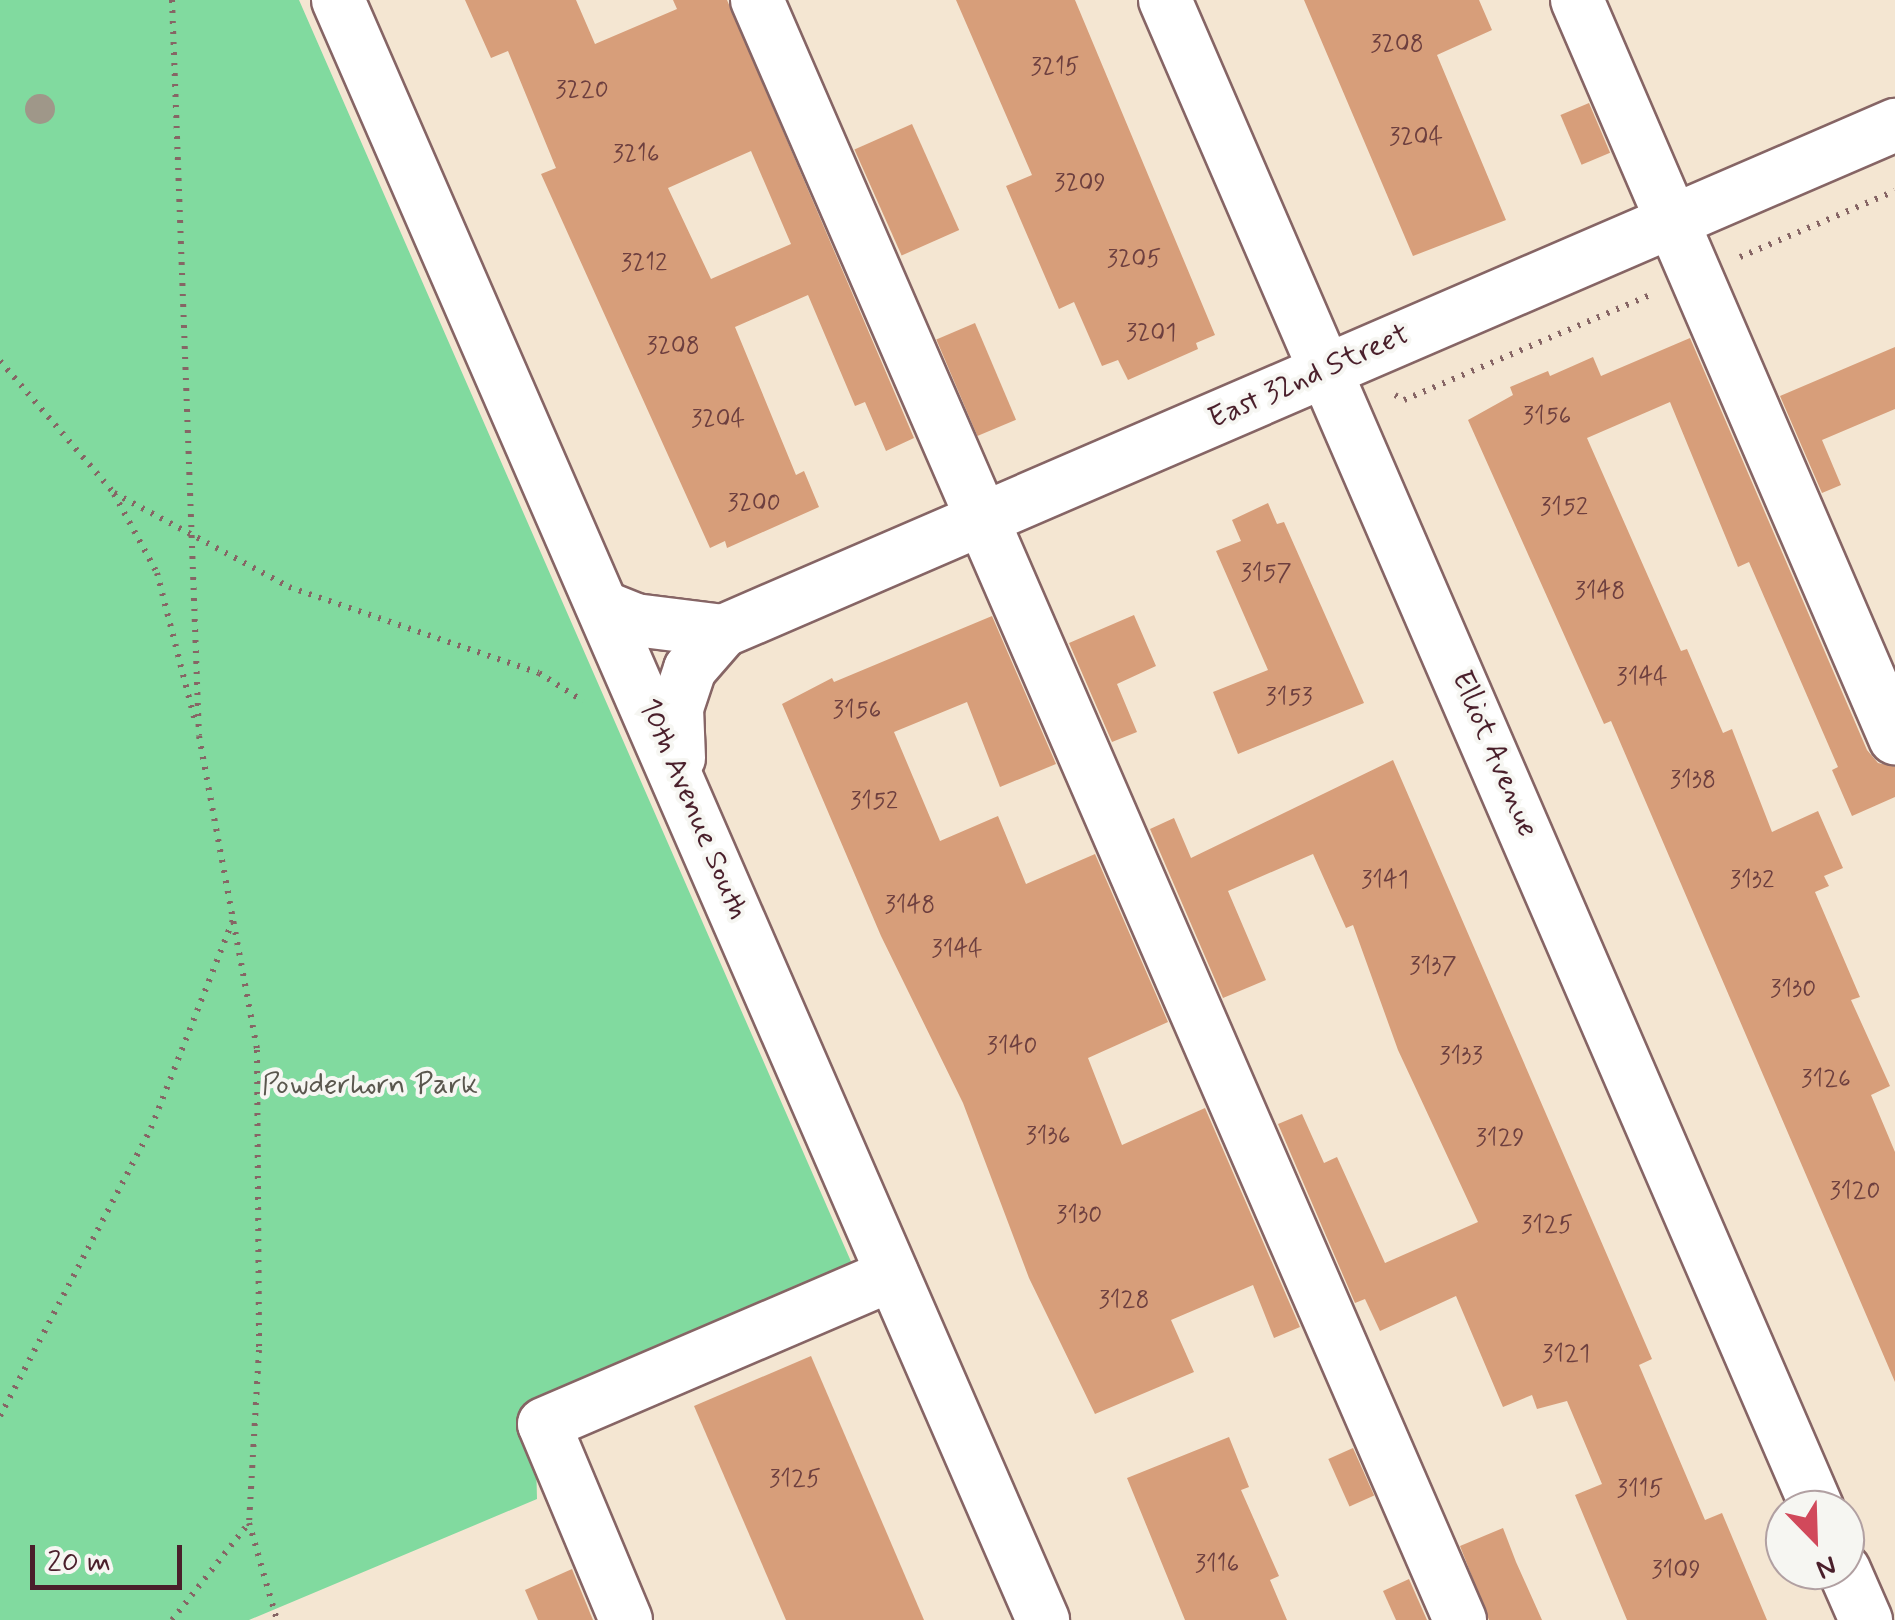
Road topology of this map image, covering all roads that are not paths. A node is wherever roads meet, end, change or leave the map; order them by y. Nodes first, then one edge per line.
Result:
1 (338, 0) edge
2 (757, 0) edge
3 (1165, 0) edge
4 (1577, 0) edge
5 (1895, 125) edge
6 (1673, 220) junction
7 (1326, 370) junction
8 (987, 519) junction
9 (606, 608) junction
10 (723, 631) junction
11 (1895, 738) edge
12 (679, 775) junction
13 (892, 1275) junction
14 (1809, 1490) edge
15 (1853, 1590) edge
16 (626, 1620) edge
17 (1043, 1620) edge
18 (1460, 1620) edge
19 (1866, 1620) edge

1 - 9 street, 10th Avenue South
2 - 8 street
3 - 7 street, Elliot Avenue
4 - 6 street
5 - 6 street, East 32nd Street
6 - 7 street, East 32nd Street
6 - 11 street
7 - 8 street, East 32nd Street
7 - 14 street, Elliot Avenue
8 - 10 street, East 32nd Street
8 - 18 street
9 - 10 street
9 - 12 street, 10th Avenue South
10 - 12 street, East 32nd Street
12 - 13 street, 10th Avenue South
13 - 16 street
13 - 17 street, 10th Avenue South
15 - 19 street

